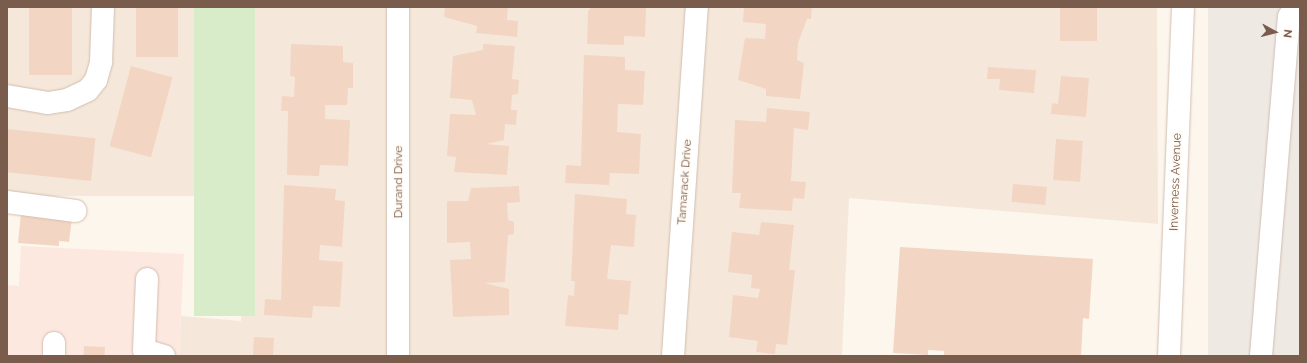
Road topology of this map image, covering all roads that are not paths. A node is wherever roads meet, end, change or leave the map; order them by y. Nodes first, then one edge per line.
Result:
1 (104, 7) edge
2 (398, 7) edge
3 (697, 7) edge
4 (1183, 7) edge
5 (1295, 7) edge
6 (7, 96) edge
7 (7, 202) edge
8 (75, 210) dead end
9 (147, 279) dead end
10 (164, 356) edge
11 (398, 356) edge
12 (674, 356) edge
13 (1169, 356) edge
14 (1261, 356) edge

1 - 6 street
2 - 11 street, Durand Drive
3 - 12 street, Tamarack Drive
4 - 13 street, Inverness Avenue
5 - 14 street
7 - 8 street
9 - 10 street

